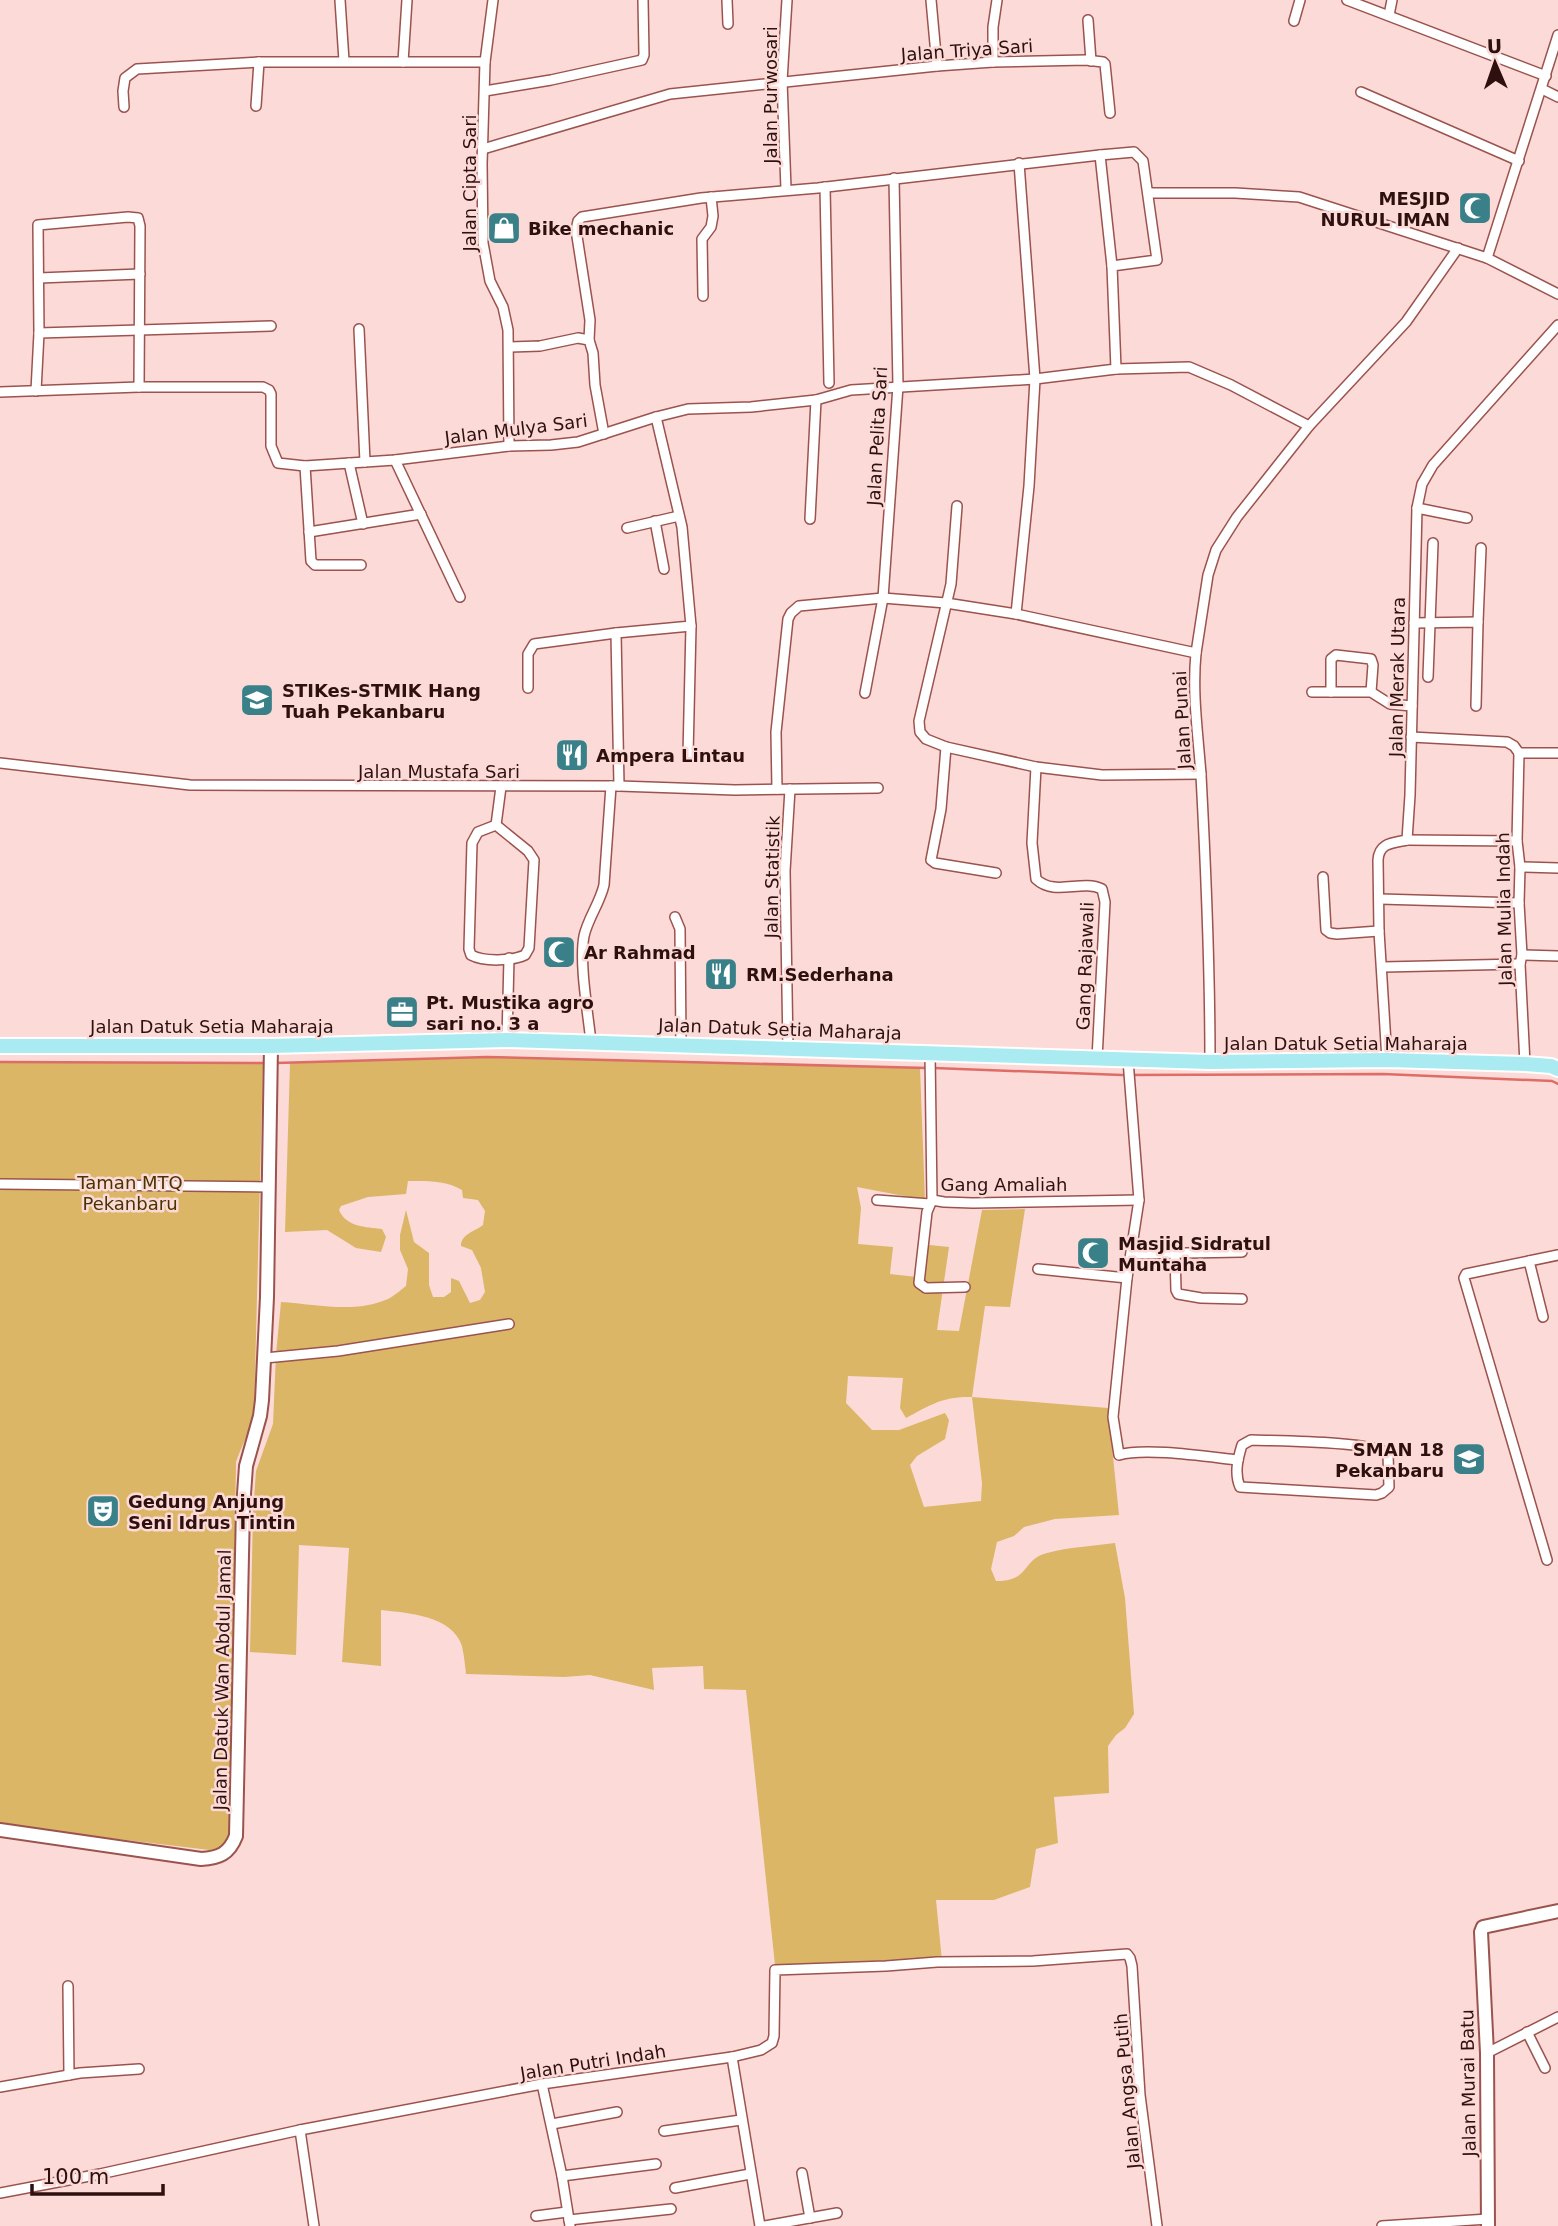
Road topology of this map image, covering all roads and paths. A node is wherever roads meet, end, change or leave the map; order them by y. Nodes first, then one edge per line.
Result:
1 (340, 0) edge
2 (407, 0) edge
3 (493, 0) edge
4 (643, 0) edge
5 (727, 0) edge
6 (787, 0) edge
7 (931, 0) edge
8 (996, 0) edge
9 (1300, 0) edge
10 (1347, 0) edge
11 (1392, 0) edge
12 (1389, 15) junction
13 (1088, 20) dead end
14 (1294, 21) dead end
15 (728, 24) dead end
16 (1557, 42) edge
17 (344, 61) junction
18 (1091, 61) junction
19 (259, 62) junction
20 (403, 62) junction
21 (485, 62) junction
22 (993, 62) junction
23 (936, 66) junction
24 (1546, 76) junction
25 (782, 81) junction
26 (1542, 89) junction
27 (485, 91) junction
28 (1361, 92) dead end
29 (1558, 97) edge
30 (256, 106) dead end
31 (124, 107) dead end
32 (1110, 113) dead end
33 (483, 149) junction
34 (1100, 155) junction
35 (1519, 161) junction
36 (1019, 163) junction
37 (894, 178) junction
38 (825, 187) junction
39 (786, 189) junction
40 (1148, 193) junction
41 (711, 197) junction
42 (1458, 248) junction
43 (1487, 258) junction
44 (1112, 266) junction
45 (140, 274) junction
46 (39, 278) junction
47 (1558, 294) edge
48 (703, 296) dead end
49 (1558, 325) edge
50 (271, 326) dead end
51 (359, 329) dead end
52 (140, 330) junction
53 (39, 333) junction
54 (589, 340) junction
55 (510, 347) junction
56 (1116, 369) junction
57 (1035, 379) junction
58 (830, 383) dead end
59 (898, 386) junction
60 (139, 387) junction
61 (36, 391) junction
62 (0, 392) edge
63 (816, 400) junction
64 (656, 417) junction
65 (1309, 426) junction
66 (604, 434) junction
67 (509, 446) junction
68 (395, 460) junction
69 (365, 462) junction
70 (349, 463) junction
71 (305, 466) junction
72 (957, 506) dead end
73 (1417, 508) junction
74 (421, 514) junction
75 (680, 516) junction
76 (1467, 518) dead end
77 (810, 519) dead end
78 (655, 521) junction
79 (363, 524) junction
80 (626, 528) dead end
81 (309, 532) junction
82 (1433, 543) dead end
83 (1481, 548) dead end
84 (361, 565) dead end
85 (664, 569) dead end
86 (460, 597) dead end
87 (883, 598) junction
88 (946, 603) junction
89 (1016, 614) junction
90 (1478, 622) junction
91 (1414, 623) junction
92 (1429, 623) junction
93 (691, 626) junction
94 (616, 633) junction
95 (1196, 653) junction
96 (1428, 677) dead end
97 (528, 688) dead end
98 (1312, 692) dead end
99 (1331, 692) junction
100 (1371, 692) junction
101 (864, 693) dead end
102 (1412, 706) junction
103 (1476, 706) dead end
104 (1411, 737) junction
105 (946, 747) junction
106 (1519, 753) junction
107 (1558, 753) edge
108 (688, 755) dead end
109 (0, 764) edge
110 (1036, 767) junction
111 (1200, 774) junction
112 (615, 786) junction
113 (501, 787) junction
114 (878, 788) dead end
115 (777, 789) junction
116 (790, 789) junction
117 (496, 825) junction
118 (1407, 840) junction
119 (1517, 841) junction
120 (1520, 867) junction
121 (1558, 869) edge
122 (996, 873) dead end
123 (1323, 877) dead end
124 (1380, 899) junction
125 (1519, 903) junction
126 (675, 917) dead end
127 (1380, 931) junction
128 (1558, 956) edge
129 (509, 958) junction
130 (1521, 959) junction
131 (1383, 967) junction
132 (507, 1040) junction
133 (591, 1042) junction
134 (0, 1045) edge
135 (681, 1045) junction
136 (788, 1049) junction
137 (930, 1056) junction
138 (271, 1057) junction
139 (1097, 1059) junction
140 (1387, 1060) junction
141 (1210, 1062) junction
142 (1128, 1063) junction
143 (1525, 1064) junction
144 (1558, 1069) edge
145 (0, 1184) edge
146 (268, 1187) junction
147 (877, 1200) dead end
148 (1139, 1200) junction
149 (931, 1202) junction
150 (1242, 1252) dead end
151 (1132, 1254) junction
152 (1175, 1254) junction
153 (1558, 1255) edge
154 (1529, 1261) junction
155 (1038, 1269) dead end
156 (1127, 1278) junction
157 (965, 1287) dead end
158 (1242, 1299) dead end
159 (1543, 1317) dead end
160 (509, 1324) dead end
161 (265, 1358) junction
162 (1238, 1460) junction
163 (1547, 1560) dead end
164 (0, 1830) edge
165 (1558, 1911) edge
166 (1126, 1954) joint
167 (68, 1986) dead end
168 (1558, 2017) edge
169 (1527, 2032) junction
170 (1487, 2053) junction
171 (732, 2057) junction
172 (1545, 2068) dead end
173 (139, 2069) dead end
174 (69, 2075) junction
175 (542, 2084) junction
176 (0, 2087) edge
177 (617, 2112) dead end
178 (741, 2120) junction
179 (552, 2124) junction
180 (300, 2130) junction
181 (664, 2132) dead end
182 (656, 2164) dead end
183 (802, 2173) dead end
184 (750, 2174) junction
185 (562, 2176) junction
186 (675, 2188) dead end
187 (0, 2193) edge
188 (671, 2209) dead end
189 (837, 2213) dead end
190 (536, 2216) dead end
191 (810, 2218) junction
192 (569, 2219) edge
193 (1488, 2222) edge
194 (1415, 2225) edge
195 (314, 2226) edge
196 (760, 2226) edge
197 (765, 2226) edge
198 (1157, 2226) edge
199 (1382, 2226) edge

1 - 17 street
2 - 20 street
3 - 21 street, Jalan Cipta Sari
4 - 27 street
5 - 15 street
6 - 25 street, Jalan Purwosari
7 - 23 street
8 - 22 street
9 - 14 street
10 - 12 street
11 - 12 street
12 - 24 street
13 - 18 street
16 - 24 street
17 - 19 street
17 - 20 street
18 - 22 street, Jalan Triya Sari
18 - 32 street
19 - 30 street
19 - 31 street
20 - 21 street
21 - 27 street, Jalan Cipta Sari
22 - 23 street, Jalan Triya Sari
23 - 25 street, Jalan Triya Sari
24 - 26 street
25 - 33 street, Jalan Triya Sari
25 - 39 street, Jalan Purwosari
26 - 29 street
26 - 35 street
27 - 33 street, Jalan Cipta Sari
28 - 35 street
33 - 55 street, Jalan Cipta Sari
34 - 36 street
34 - 40 street
34 - 44 street
35 - 43 street
36 - 37 street
36 - 57 street
37 - 38 street
37 - 59 street, Jalan Pelita Sari
38 - 39 street
38 - 58 street
39 - 41 street
40 - 42 street
40 - 44 street
41 - 48 street
41 - 54 street
42 - 43 street
42 - 65 street
43 - 47 street
44 - 56 street
45 - 46 street
45 - 46 street
45 - 52 street
46 - 53 street
49 - 73 street, Jalan Merak Utara
50 - 52 street
51 - 69 street
52 - 53 street
52 - 60 street
53 - 61 street
54 - 55 street
54 - 66 street
55 - 67 street, Jalan Cipta Sari
56 - 57 street, Jalan Mulya Sari
56 - 65 street, Jalan Mulya Sari
57 - 59 street, Jalan Mulya Sari
57 - 89 street
59 - 63 street, Jalan Mulya Sari
59 - 87 street, Jalan Pelita Sari
60 - 61 street, Jalan Mulya Sari
60 - 71 street, Jalan Mulya Sari
61 - 62 street, Jalan Mulya Sari
63 - 64 street, Jalan Mulya Sari
63 - 77 street
64 - 66 street, Jalan Mulya Sari
64 - 75 street
65 - 95 street
66 - 67 street, Jalan Mulya Sari
67 - 68 street, Jalan Mulya Sari
68 - 69 street, Jalan Mulya Sari
68 - 74 street
69 - 70 street, Jalan Mulya Sari
70 - 71 street, Jalan Mulya Sari
70 - 79 street
71 - 81 street
72 - 88 street
73 - 76 street
73 - 91 street, Jalan Merak Utara
74 - 79 street
74 - 86 street
75 - 78 street
75 - 93 street
78 - 80 street
78 - 85 street
79 - 81 street
81 - 84 street
82 - 92 street
83 - 90 street
87 - 88 street, Jalan Punai
87 - 101 street, Jalan Pelita Sari
87 - 115 street, Jalan Punai
88 - 89 street, Jalan Punai
88 - 105 street
89 - 95 street, Jalan Punai
90 - 92 street
90 - 103 street
91 - 92 street
91 - 102 street, Jalan Merak Utara
92 - 96 street
93 - 94 street
93 - 108 street
94 - 97 street
94 - 112 street
95 - 111 street, Jalan Punai
98 - 99 street
99 - 100 street
99 - 100 street
100 - 102 street
102 - 104 street, Jalan Merak Utara
104 - 106 street
104 - 118 street, Jalan Merak Utara
105 - 110 street
105 - 122 street
106 - 107 street
106 - 119 street, Jalan Mulia Indah
109 - 113 street, Jalan Mustafa Sari
110 - 111 street
110 - 139 street, Gang Rajawali
111 - 141 street, Jalan Punai
112 - 113 street, Jalan Mustafa Sari
112 - 115 street, Jalan Mustafa Sari
112 - 133 street
113 - 117 street
114 - 116 street, Jalan Mustafa Sari
115 - 116 street, Jalan Mustafa Sari
116 - 136 street, Jalan Statistik
117 - 129 street
117 - 129 street
118 - 119 street
118 - 124 street
119 - 120 street, Jalan Mulia Indah
120 - 121 street
120 - 125 street, Jalan Mulia Indah
123 - 127 street
124 - 125 street
124 - 127 street
125 - 130 street, Jalan Mulia Indah
126 - 135 street
127 - 131 street
128 - 130 street
129 - 132 street
130 - 131 street
130 - 143 street, Jalan Mulia Indah
131 - 140 street
132 - 133 main road, Jalan Datuk Setia Maharaja
132 - 138 main road, Jalan Datuk Setia Maharaja
133 - 135 main road, Jalan Datuk Setia Maharaja
134 - 138 main road, Jalan Datuk Setia Maharaja
135 - 136 main road, Jalan Datuk Setia Maharaja
136 - 137 main road, Jalan Datuk Setia Maharaja
137 - 139 main road, Jalan Datuk Setia Maharaja
137 - 149 street, Gang Amaliah
138 - 146 street, Jalan Datuk Wan Abdul Jamal
139 - 142 main road, Jalan Datuk Setia Maharaja
140 - 141 main road, Jalan Datuk Setia Maharaja
140 - 143 main road, Jalan Datuk Setia Maharaja
141 - 142 main road, Jalan Datuk Setia Maharaja
142 - 148 street
143 - 144 main road, Jalan Datuk Setia Maharaja
145 - 146 street
146 - 161 street, Jalan Datuk Wan Abdul Jamal
147 - 149 street
148 - 149 street, Gang Amaliah
148 - 151 street
149 - 157 street
150 - 152 street
151 - 152 street
151 - 156 street
152 - 158 street
153 - 154 street
154 - 159 street
154 - 163 street
155 - 156 street
156 - 162 street
160 - 161 street
161 - 164 street, Jalan Datuk Wan Abdul Jamal
162 - 162 street
165 - 170 street, Jalan Murai Batu
166 - 171 street, Jalan Putri Indah
166 - 198 street, Jalan Angsa Putih
167 - 174 street
168 - 169 street
169 - 170 street
169 - 172 street
170 - 193 street, Jalan Murai Batu
171 - 175 street, Jalan Putri Indah
171 - 178 street
173 - 174 street
174 - 176 street
175 - 179 street
175 - 180 street, Jalan Putri Indah
177 - 179 street
178 - 181 street
178 - 184 street
179 - 185 street
180 - 187 street, Jalan Putri Indah
180 - 195 street
182 - 185 street
183 - 191 street
184 - 186 street
184 - 196 street
185 - 192 street
188 - 192 street
189 - 191 street
190 - 192 street
191 - 197 street
193 - 194 street
194 - 199 street

